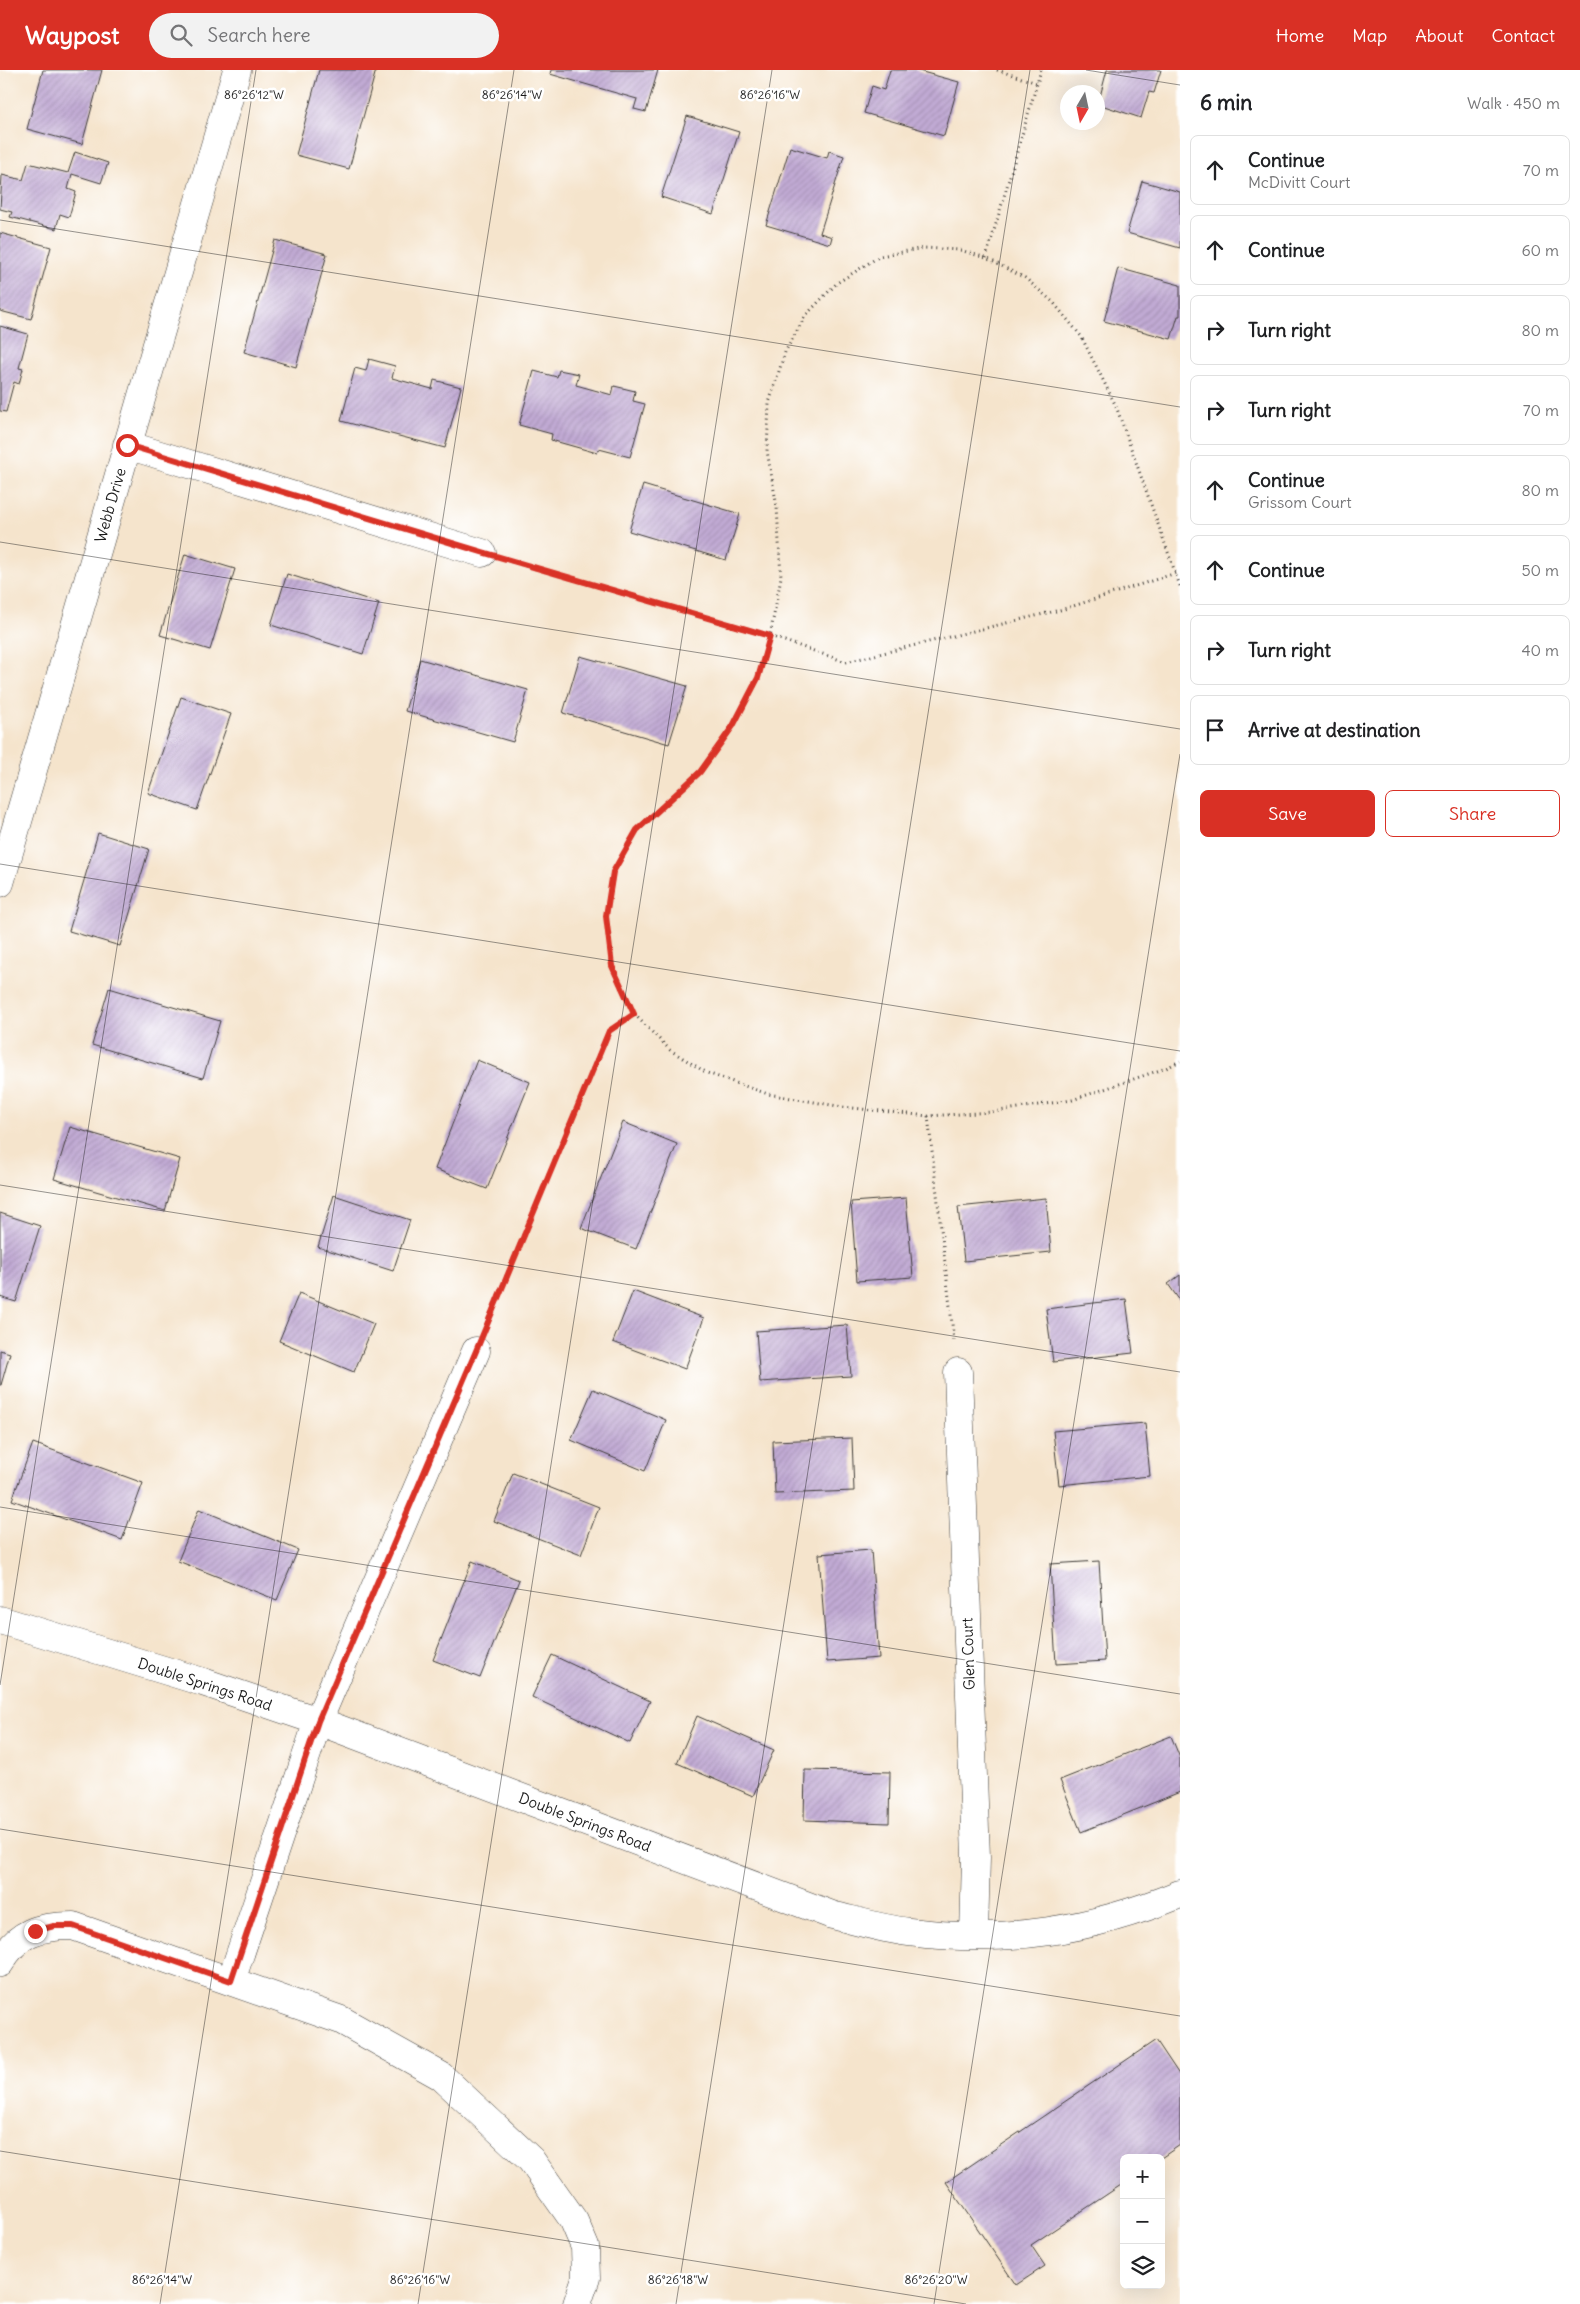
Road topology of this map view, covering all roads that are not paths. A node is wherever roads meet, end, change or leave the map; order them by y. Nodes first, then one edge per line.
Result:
1 (237, 70) edge
2 (127, 445) junction
3 (482, 552) road end
4 (0, 883) edge
5 (476, 1351) road end
6 (958, 1372) road end
7 (0, 1620) edge
8 (318, 1721) junction
9 (1178, 1898) edge
10 (974, 1936) junction
11 (0, 1963) edge
12 (231, 1981) junction
13 (578, 2304) edge

1 - 2 street, Webb Drive
2 - 3 street
2 - 4 street, Webb Drive
5 - 8 street
6 - 10 street, Glen Court
7 - 8 street, Double Springs Road
8 - 10 street, Double Springs Road
8 - 12 street
9 - 10 street, Double Springs Road
11 - 12 street
12 - 13 street

